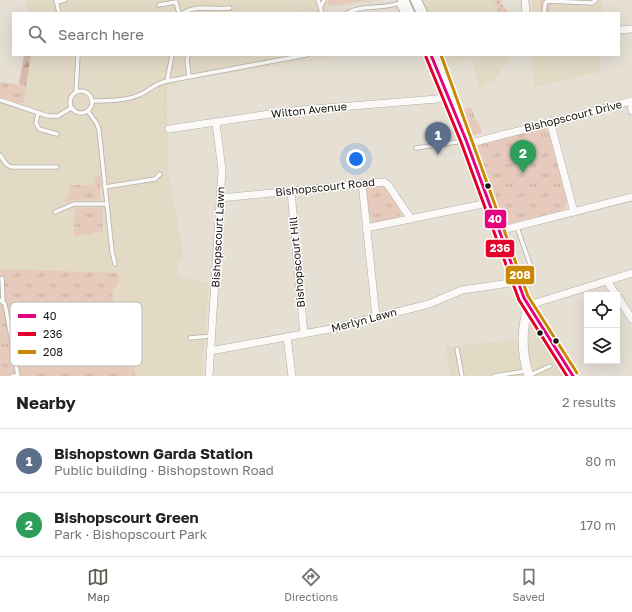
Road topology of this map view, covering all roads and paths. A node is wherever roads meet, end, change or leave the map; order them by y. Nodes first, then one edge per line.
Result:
1 (65, 0) edge
2 (302, 0) edge
3 (318, 0) edge
4 (324, 0) edge
5 (416, 0) edge
6 (525, 0) edge
7 (596, 0) edge
8 (56, 1) edge
9 (401, 2) edge
10 (159, 5) dead end
11 (321, 6) junction
12 (230, 8) dead end
13 (303, 10) joint
14 (59, 12) edge
15 (179, 12) edge
16 (185, 12) edge
17 (314, 12) edge
18 (322, 12) edge
19 (349, 12) edge
20 (404, 12) edge
21 (408, 12) edge
22 (422, 12) edge
23 (526, 12) edge
24 (544, 12) edge
25 (632, 29) edge
26 (620, 30) edge
27 (78, 56) edge
28 (172, 56) edge
29 (188, 56) edge
30 (212, 56) edge
31 (300, 56) edge
32 (431, 56) edge
33 (436, 56) edge
34 (213, 60) dead end
35 (77, 70) junction
36 (56, 71) dead end
37 (189, 76) junction
38 (166, 81) junction
39 (444, 82) junction
40 (76, 92) junction
41 (449, 96) junction
42 (0, 100) edge
43 (107, 100) junction
44 (92, 101) junction
45 (631, 101) edge
46 (71, 108) junction
47 (88, 111) junction
48 (632, 111) edge
49 (38, 113) junction
50 (216, 122) junction
51 (551, 125) junction
52 (169, 128) joint
53 (57, 134) dead end
54 (481, 140) junction
55 (466, 145) junction
56 (416, 148) dead end
57 (0, 154) edge
58 (444, 156) dead end
59 (57, 167) dead end
60 (160, 174) dead end
61 (528, 176) junction
62 (362, 183) junction
63 (105, 187) junction
64 (290, 191) junction
65 (632, 197) edge
66 (220, 198) junction
67 (488, 203) junction
68 (107, 204) junction
69 (55, 212) dead end
70 (570, 213) junction
71 (410, 219) junction
72 (514, 227) junction
73 (366, 228) junction
74 (499, 232) junction
75 (115, 264) dead end
76 (530, 264) dead end
77 (632, 273) edge
78 (2, 278) dead end
79 (607, 281) junction
80 (517, 282) junction
81 (614, 292) edge
82 (2, 301) edge
83 (620, 301) edge
84 (530, 305) junction
85 (376, 317) junction
86 (632, 319) edge
87 (304, 334) junction
88 (211, 336) junction
89 (288, 337) junction
90 (10, 338) edge
91 (190, 338) dead end
92 (457, 349) dead end
93 (210, 351) junction
94 (16, 366) edge
95 (550, 366) dead end
96 (529, 374) edge
97 (12, 376) edge
98 (18, 376) edge
99 (209, 376) edge
100 (292, 376) edge
101 (462, 376) edge
102 (494, 376) edge
103 (573, 376) edge

1 - 8 lane
2 - 13 path
3 - 11 lane
4 - 11 lane
5 - 22 main road
6 - 23 street
7 - 24 lane
8 - 14 lane
9 - 19 lane
9 - 20 lane
9 - 21 main road
10 - 15 lane
11 - 18 lane
12 - 16 lane
13 - 17 path
25 - 26 street
27 - 35 lane
28 - 38 lane
29 - 37 lane
30 - 34 path
31 - 37 lane
32 - 39 main road
33 - 39 main road
35 - 36 path
35 - 40 lane
35 - 43 path
37 - 38 lane
38 - 43 lane
38 - 52 path
39 - 41 main road
40 - 44 lane
40 - 46 lane
41 - 50 street, Wilton Avenue
41 - 55 main road
42 - 49 lane
43 - 44 lane
44 - 47 lane
45 - 48 street
45 - 51 street, Bishopscourt Drive
46 - 47 lane
46 - 49 lane
47 - 63 lane
49 - 53 lane
50 - 52 street, Wilton Avenue
50 - 66 street, Bishopscourt Lawn
51 - 54 street, Bishopscourt Drive
51 - 61 path
51 - 70 street
54 - 55 street, Bishopscourt Drive
54 - 61 path
55 - 56 lane
55 - 58 path
55 - 67 main road
57 - 59 lane
60 - 63 lane
61 - 70 path
61 - 72 path
62 - 64 street, Bishopscourt Road
62 - 71 street, Bishopscourt Road
62 - 73 street
63 - 68 lane
64 - 66 street, Bishopscourt Road
64 - 87 street, Bishopscourt Hill
65 - 70 street
66 - 88 street, Bishopscourt Lawn
67 - 71 street
67 - 74 main road
68 - 69 lane
68 - 75 lane
70 - 72 street
71 - 73 street
72 - 74 street
72 - 76 lane
73 - 85 street
74 - 80 main road
77 - 79 street
78 - 82 lane
79 - 81 street
79 - 84 street
80 - 84 main road
80 - 85 street, Merlyn Lawn
82 - 90 lane
83 - 86 street
84 - 96 street
84 - 103 main road
85 - 87 street, Merlyn Lawn
87 - 89 street, Merlyn Lawn
88 - 91 lane
88 - 93 street, Bishopscourt Lawn
89 - 93 street, Merlyn Lawn
89 - 100 street
92 - 101 lane
93 - 99 street, Bishopscourt Lawn
94 - 98 lane
95 - 96 lane
96 - 102 lane
97 - 98 lane

